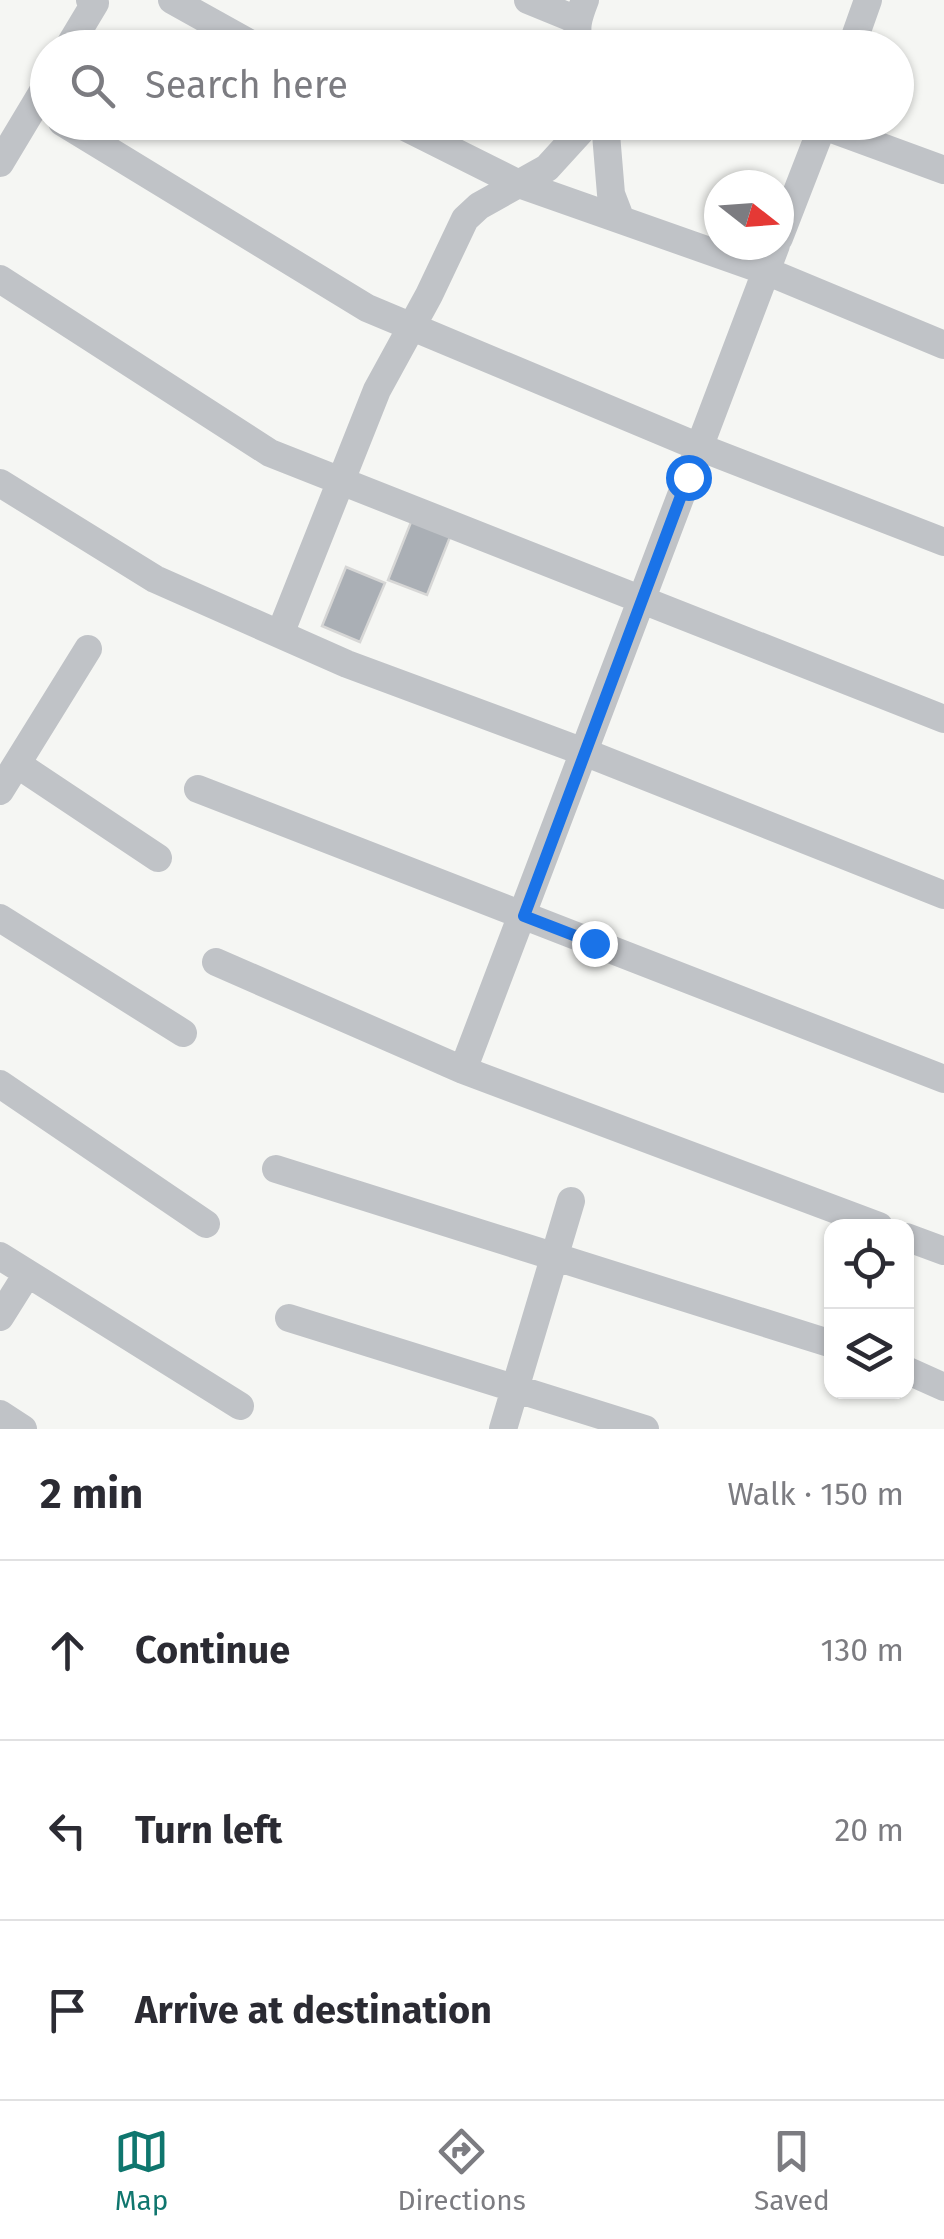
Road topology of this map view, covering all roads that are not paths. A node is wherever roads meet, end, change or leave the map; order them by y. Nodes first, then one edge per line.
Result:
1 (172, 0) edge
2 (528, 0) edge
3 (868, 0) edge
4 (94, 1) edge
5 (581, 23) edge
6 (78, 30) edge
7 (226, 30) edge
8 (857, 30) edge
9 (30, 109) edge
10 (92, 140) edge
11 (430, 140) edge
12 (573, 140) edge
13 (606, 140) edge
14 (814, 140) edge
15 (863, 140) edge
16 (0, 163) edge
17 (944, 170) edge
18 (518, 184) junction
19 (794, 196) edge
20 (621, 220) junction
21 (704, 241) edge
22 (770, 260) edge
23 (775, 260) edge
24 (0, 279) edge
25 (412, 327) junction
26 (944, 346) edge
27 (699, 447) junction
28 (342, 481) junction
29 (0, 483) edge
30 (944, 542) edge
31 (642, 598) junction
32 (280, 634) junction
33 (88, 649) dead end
34 (944, 719) edge
35 (584, 752) junction
36 (17, 764) junction
37 (198, 789) dead end
38 (0, 792) edge
39 (158, 858) dead end
40 (944, 895) edge
41 (524, 916) junction
42 (0, 918) edge
43 (216, 962) dead end
44 (183, 1033) dead end
45 (462, 1070) junction
46 (944, 1079) edge
47 (0, 1084) edge
48 (276, 1169) dead end
49 (571, 1201) dead end
50 (860, 1219) edge
51 (206, 1224) dead end
52 (914, 1240) edge
53 (944, 1251) edge
54 (0, 1256) edge
55 (554, 1256) junction
56 (27, 1274) junction
57 (0, 1317) edge
58 (289, 1318) dead end
59 (824, 1341) edge
60 (914, 1374) edge
61 (944, 1387) edge
62 (516, 1389) junction
63 (240, 1406) dead end
64 (0, 1414) edge
65 (23, 1429) edge
66 (503, 1429) edge
67 (645, 1429) edge

1 - 7 street
2 - 5 street
3 - 8 street
4 - 6 street
9 - 16 street
10 - 25 street
11 - 18 street
12 - 18 street
13 - 20 street
14 - 19 street
15 - 17 street
18 - 20 street
18 - 25 street
20 - 21 street
22 - 27 street
23 - 26 street
24 - 28 street
25 - 27 street
25 - 28 street
27 - 30 street
27 - 31 street
28 - 31 street
28 - 32 street
29 - 32 street
31 - 34 street
31 - 35 street
32 - 35 street
33 - 36 street
35 - 40 street
35 - 41 street
36 - 38 street
36 - 39 street
37 - 41 street
41 - 45 street
41 - 46 street
42 - 44 street
43 - 45 street
45 - 50 street
47 - 51 street
48 - 55 street
49 - 55 street
52 - 53 street
54 - 56 street
55 - 59 street
55 - 62 street
56 - 57 street
56 - 63 street
58 - 62 street
60 - 61 street
62 - 66 street
62 - 67 street
64 - 65 street

